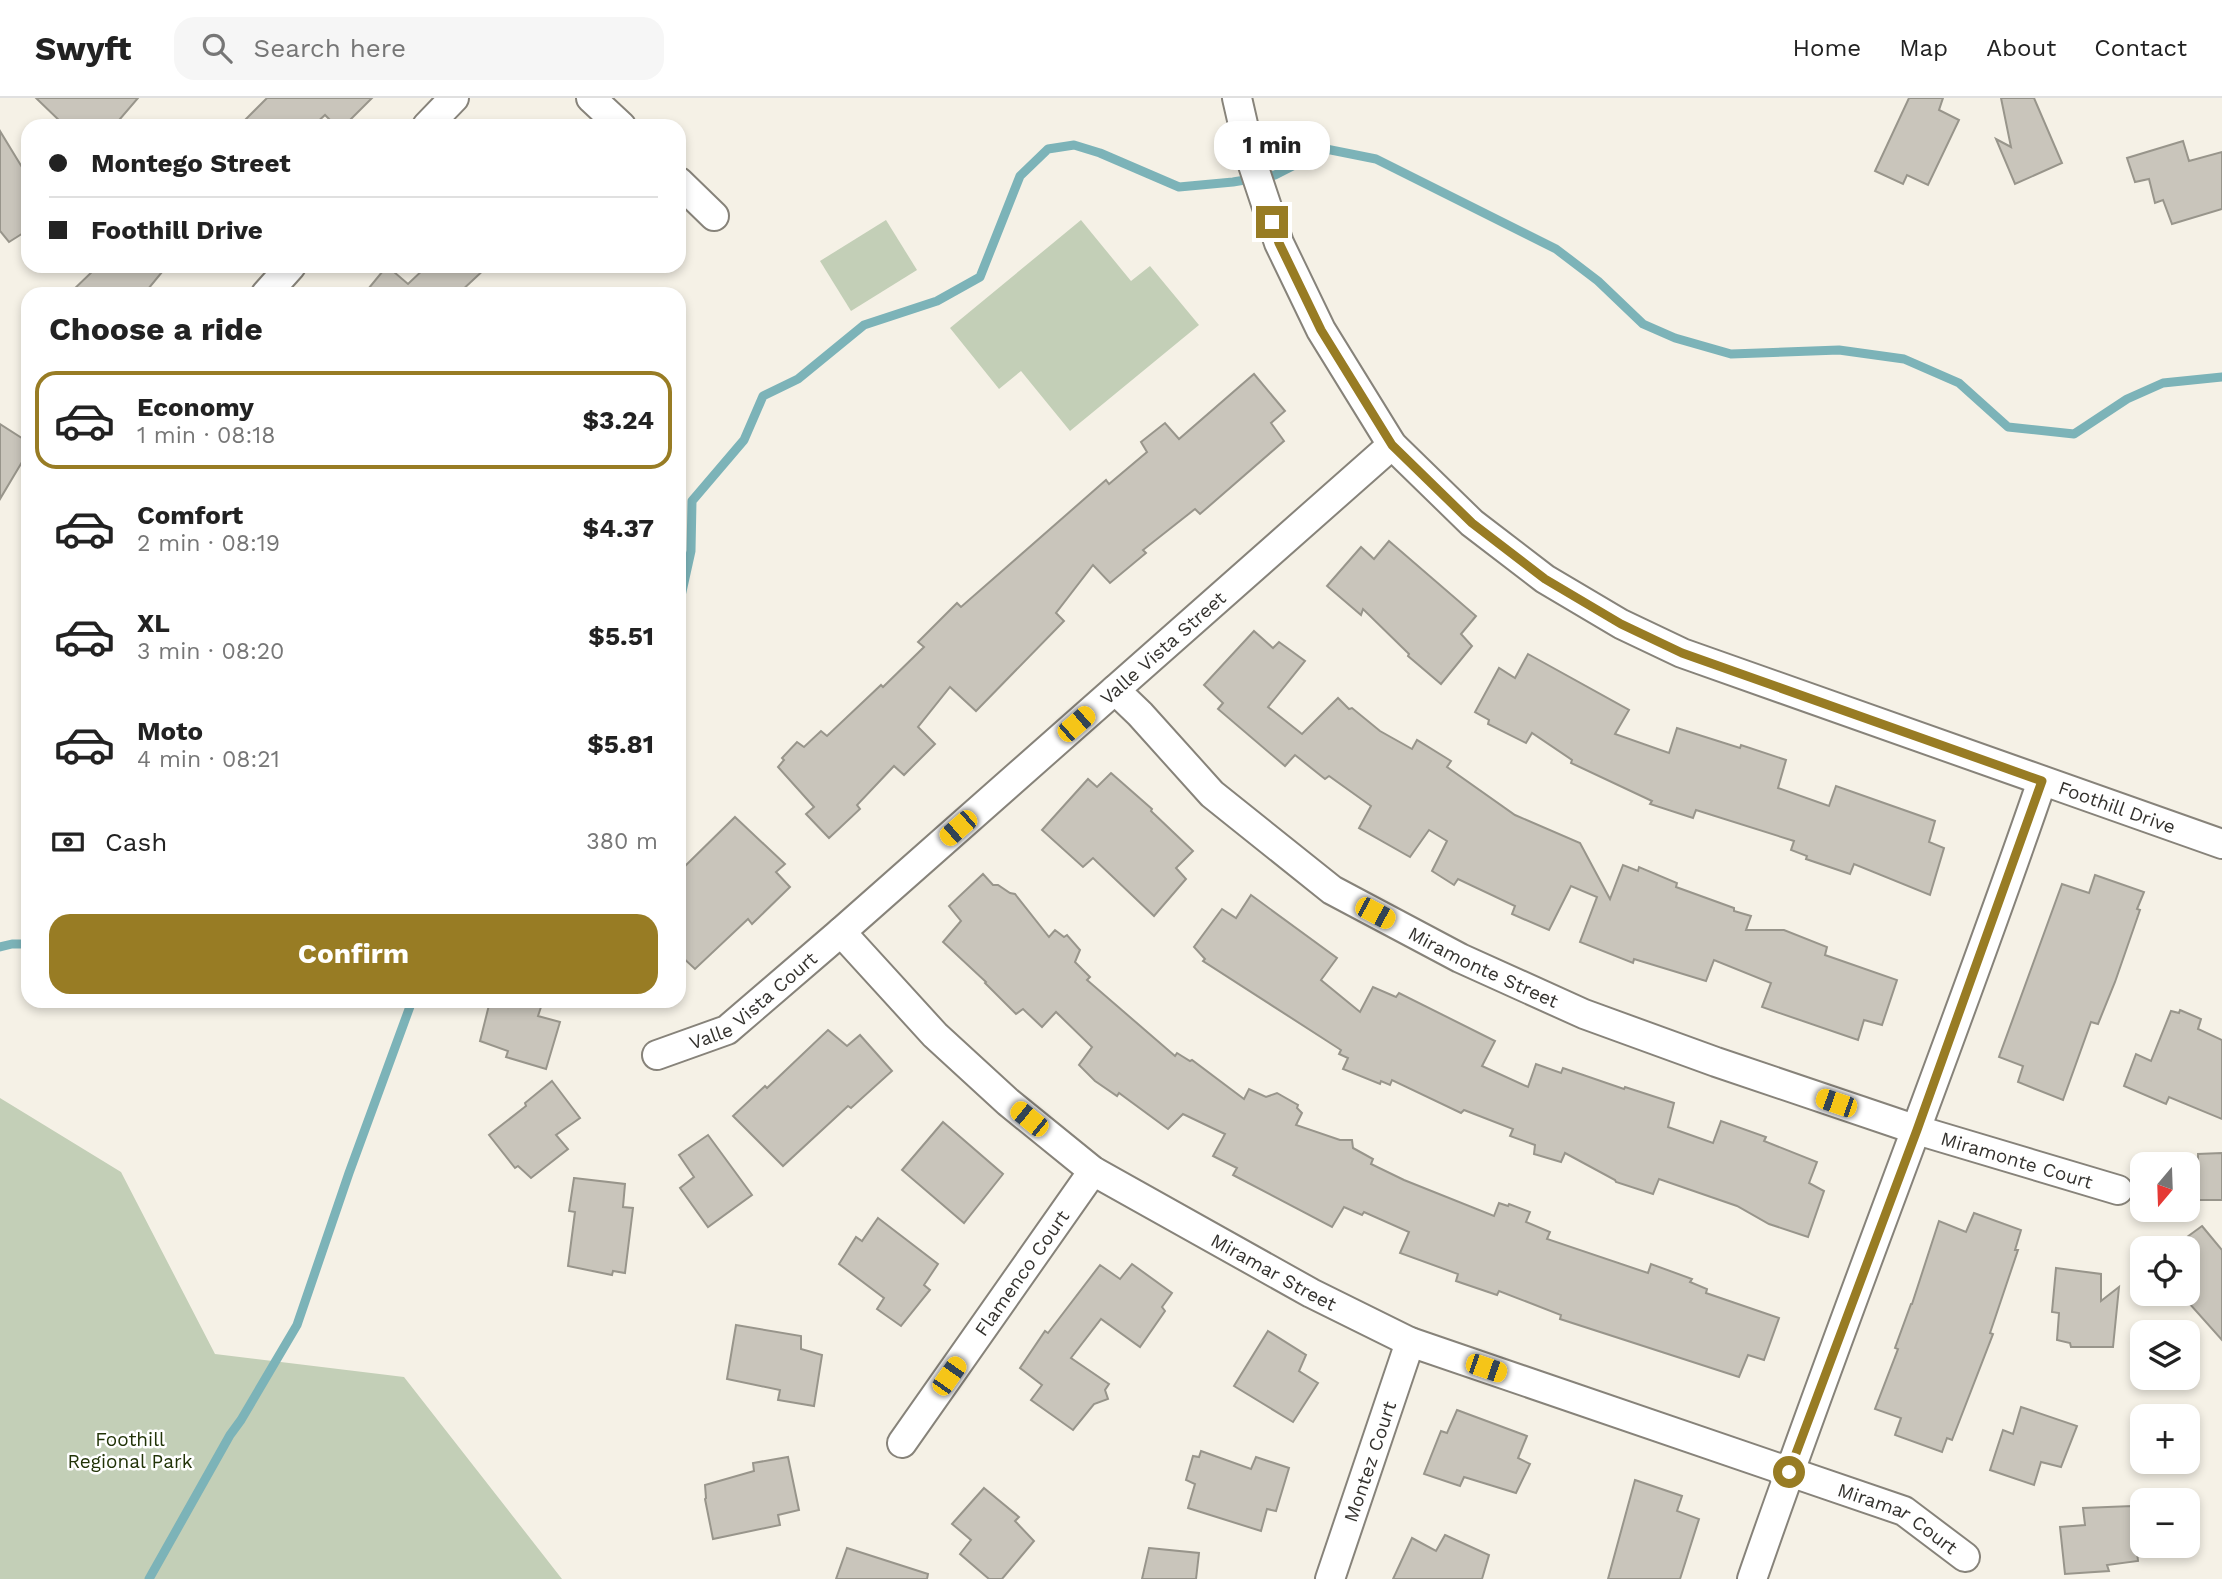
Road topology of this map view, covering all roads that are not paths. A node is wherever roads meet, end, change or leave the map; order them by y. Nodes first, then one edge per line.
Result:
1 (454, 98) edge
2 (591, 98) edge
3 (1237, 98) edge
4 (434, 119) edge
5 (614, 119) edge
6 (686, 189) edge
7 (713, 216) dead end
8 (285, 273) edge
9 (272, 287) edge
10 (1392, 445) junction
11 (1115, 690) junction
12 (2042, 781) junction
13 (2222, 844) edge
14 (841, 932) junction
15 (657, 1055) dead end
16 (1917, 1130) junction
17 (1093, 1171) junction
18 (2118, 1191) dead end
19 (1410, 1342) junction
20 (902, 1443) dead end
21 (1789, 1472) junction
22 (1965, 1558) dead end
23 (1330, 1579) edge
24 (1752, 1579) edge

1 - 4 street
2 - 5 street
3 - 10 street, Foothill Drive
6 - 7 street
8 - 9 street
10 - 11 street, Valle Vista Street
10 - 12 street, Foothill Drive
11 - 14 street, Valle Vista Street
11 - 16 street, Miramonte Street
12 - 13 street, Foothill Drive
12 - 16 street
14 - 15 street, Valle Vista Court
14 - 17 street, Miramar Street
16 - 18 street, Miramonte Court
16 - 21 street
17 - 19 street, Miramar Street
17 - 20 street, Flamenco Court
19 - 21 street, Miramar Street
19 - 23 street, Montez Court
21 - 22 street, Miramar Court
21 - 24 street

